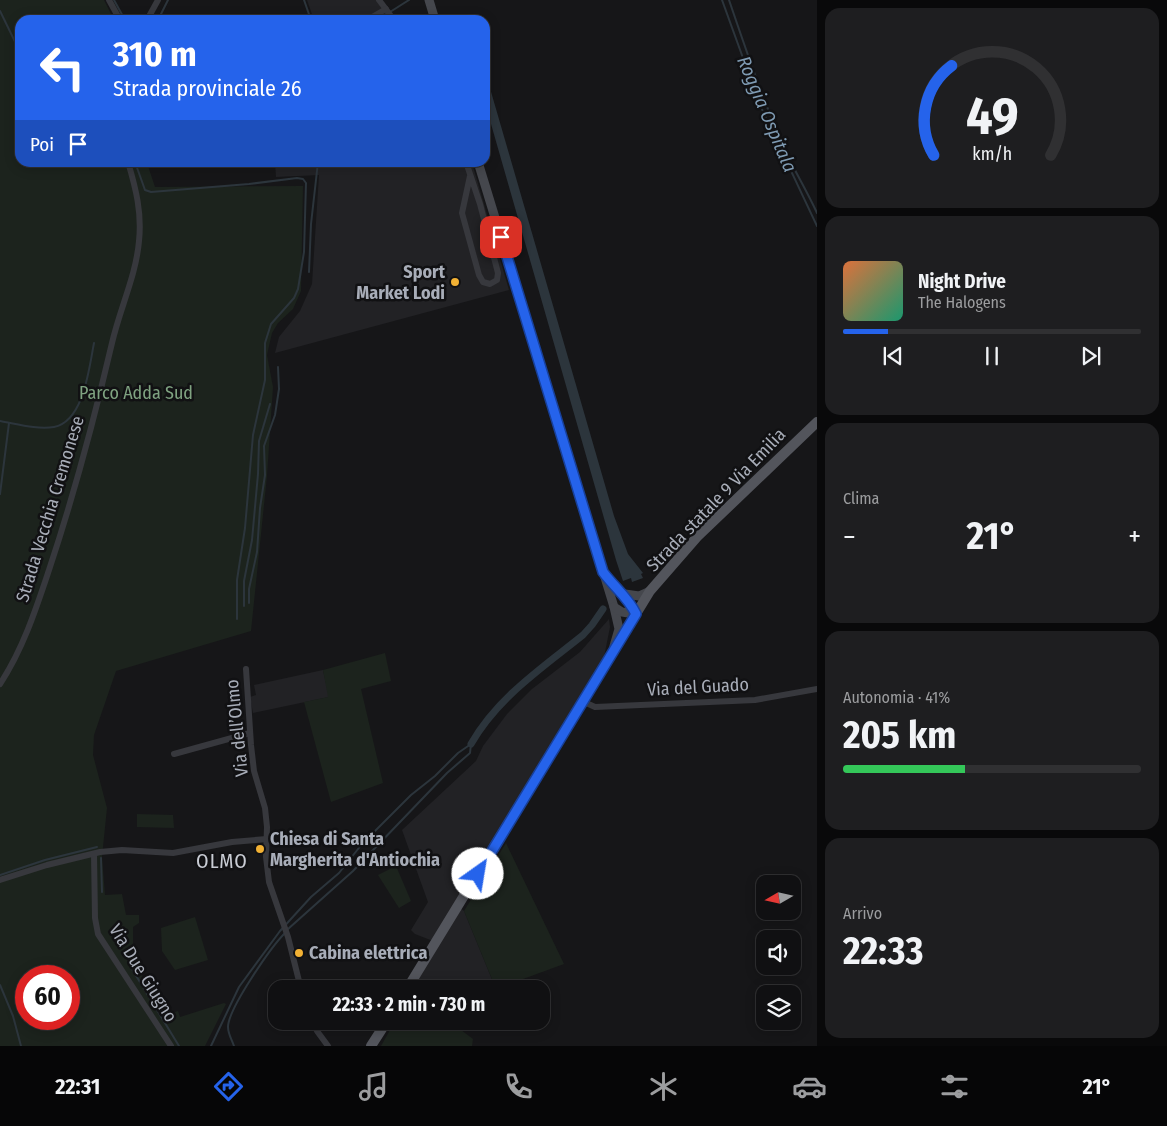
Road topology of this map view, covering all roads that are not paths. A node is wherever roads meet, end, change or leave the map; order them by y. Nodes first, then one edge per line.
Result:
1 (109, 0) edge
2 (158, 0) edge
3 (379, 0) edge
4 (429, 0) edge
5 (389, 14) edge
6 (117, 15) edge
7 (150, 15) edge
8 (434, 15) edge
9 (129, 167) edge
10 (467, 167) edge
11 (480, 167) edge
12 (470, 176) junction
13 (464, 202) junction
14 (480, 204) junction
15 (817, 422) edge
16 (603, 572) junction
17 (620, 592) junction
18 (650, 592) junction
19 (614, 608) junction
20 (636, 614) junction
21 (610, 656) junction
22 (246, 669) dead end
23 (0, 684) edge
24 (817, 688) edge
25 (582, 701) junction
26 (250, 733) junction
27 (174, 754) dead end
28 (267, 839) junction
29 (94, 854) junction
30 (0, 880) edge
31 (300, 980) edge
32 (412, 980) edge
33 (316, 1030) edge
34 (381, 1030) edge
35 (171, 1046) edge
36 (328, 1046) edge
37 (371, 1046) edge

1 - 6 street
2 - 7 street
3 - 5 street
4 - 8 main road
9 - 23 street, Strada Vecchia Cremonese
10 - 12 street
11 - 16 main road
12 - 13 street
12 - 14 street
13 - 14 street
13 - 14 street
15 - 18 main road, Strada statale 9 Via Emilia
16 - 17 main road
16 - 19 main road
17 - 18 main road
17 - 20 main road
18 - 20 main road, Strada statale 9 Via Emilia
19 - 20 main road
19 - 21 main road
20 - 21 main road, Strada statale 9 Via Emilia
21 - 25 main road, Strada statale 9 Via Emilia
22 - 26 street, Via dell’Olmo
24 - 25 street, Via del Guado
25 - 32 main road, Strada statale 9 Via Emilia
26 - 27 street
26 - 28 street, Via dell’Olmo
28 - 29 street
28 - 31 street, Via dell’Olmo
29 - 30 street
29 - 35 street, Via Due Giugno
33 - 36 street
34 - 37 main road

